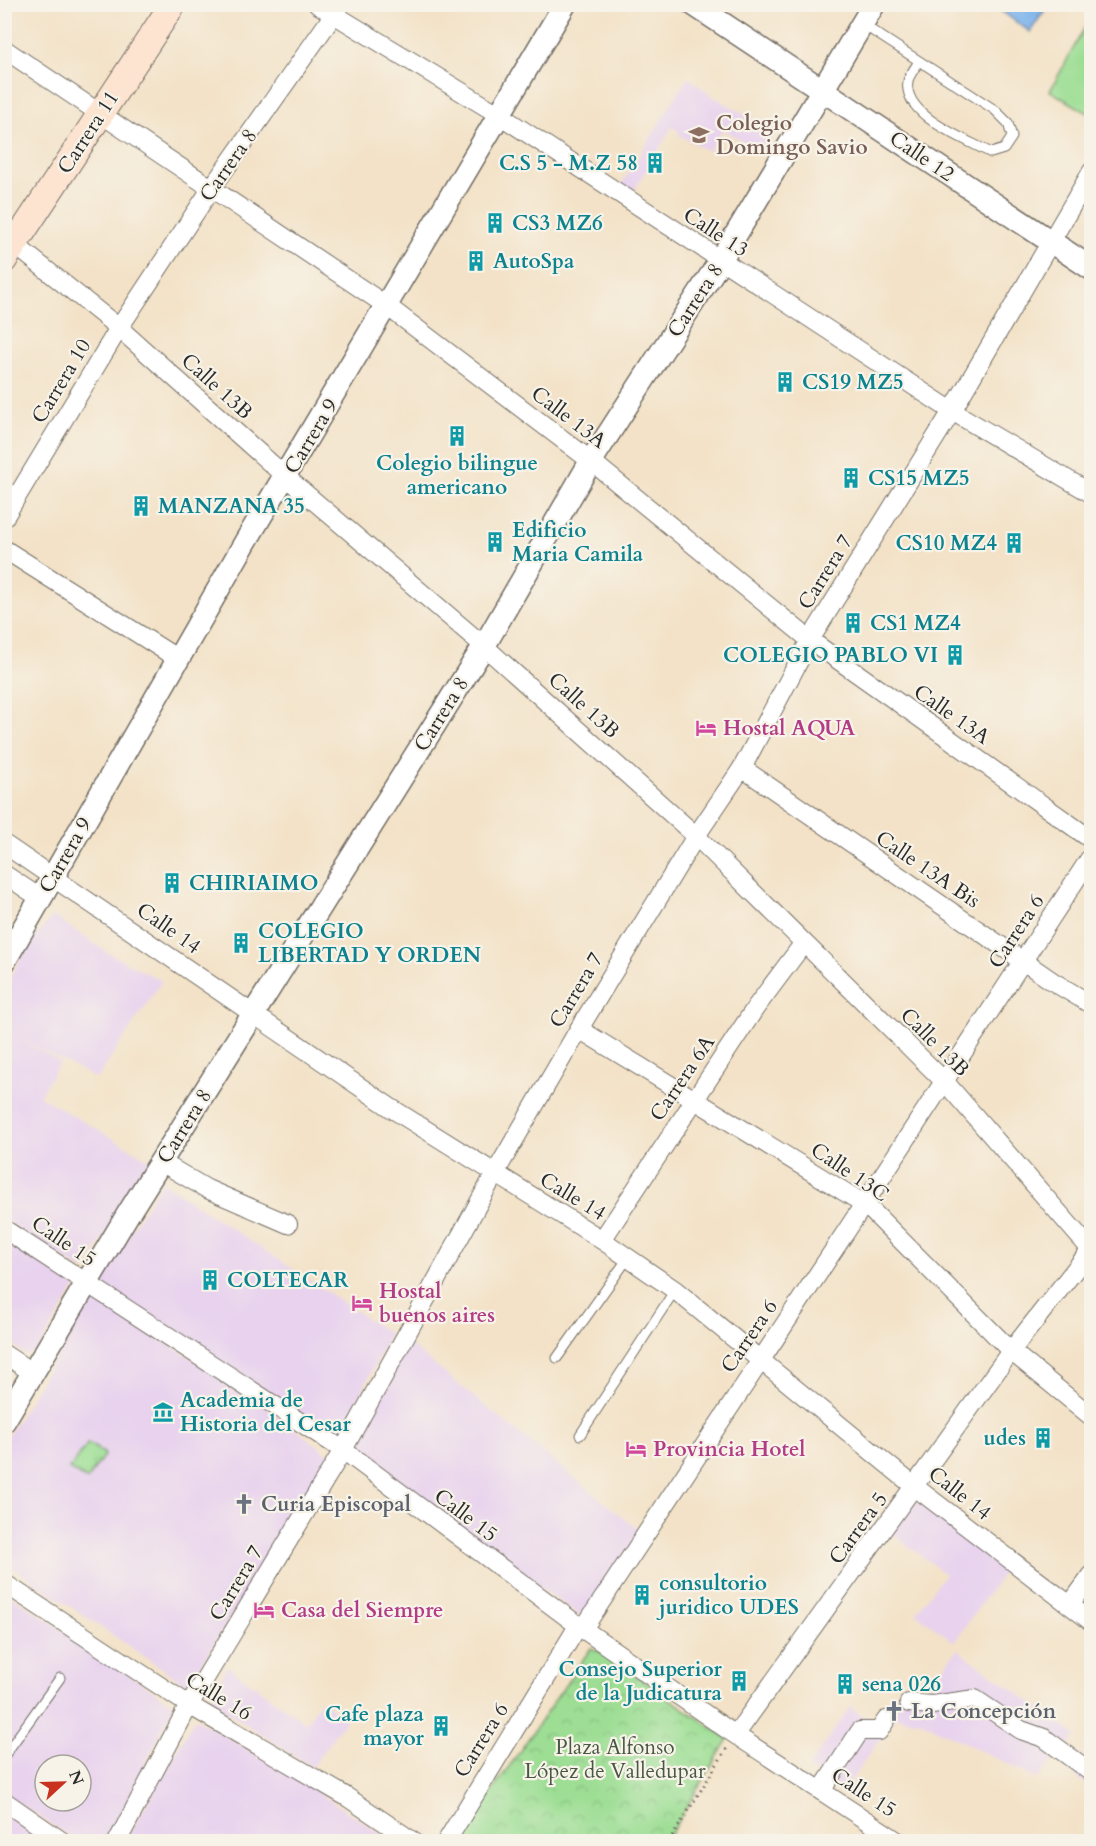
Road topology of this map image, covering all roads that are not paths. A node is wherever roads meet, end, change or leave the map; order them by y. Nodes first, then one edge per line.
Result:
1 (156, 4) edge
2 (173, 4) edge
3 (317, 4) edge
4 (565, 4) edge
5 (693, 4) edge
6 (338, 10) edge
7 (867, 11) edge
8 (4, 49) edge
9 (919, 61) junction
10 (822, 89) junction
11 (94, 108) junction
12 (498, 114) junction
13 (1092, 171) edge
14 (211, 189) junction
15 (1050, 242) junction
16 (7, 243) edge
17 (720, 261) junction
18 (1092, 269) edge
19 (387, 306) junction
20 (119, 328) junction
21 (952, 411) junction
22 (591, 461) junction
23 (286, 477) junction
24 (1092, 494) edge
25 (4, 518) edge
26 (4, 549) edge
27 (810, 640) junction
28 (484, 646) junction
29 (178, 659) junction
30 (742, 768) junction
31 (696, 836) junction
32 (1092, 840) edge
33 (4, 844) edge
34 (1092, 855) edge
35 (4, 874) edge
36 (53, 875) junction
37 (40, 898) junction
38 (803, 944) junction
39 (4, 962) edge
40 (1023, 962) junction
41 (1092, 1005) edge
42 (254, 1014) junction
43 (579, 1029) junction
44 (945, 1082) junction
45 (695, 1100) junction
46 (161, 1162) junction
47 (494, 1175) junction
48 (866, 1205) junction
49 (288, 1224) dead end
50 (4, 1228) edge
51 (602, 1240) junction
52 (1091, 1249) edge
53 (628, 1258) junction
54 (88, 1284) junction
55 (675, 1290) junction
56 (1011, 1351) junction
57 (4, 1354) edge
58 (557, 1358) dead end
59 (761, 1358) junction
60 (33, 1373) junction
61 (1092, 1417) edge
62 (4, 1421) edge
63 (580, 1436) dead end
64 (343, 1450) junction
65 (915, 1487) junction
66 (1092, 1575) edge
67 (4, 1583) edge
68 (1070, 1605) junction
69 (1092, 1622) edge
70 (583, 1629) junction
71 (60, 1678) dead end
72 (909, 1703) dead end
73 (189, 1705) junction
74 (886, 1720) dead end
75 (736, 1734) junction
76 (4, 1756) edge
77 (1092, 1773) edge
78 (821, 1791) junction
79 (4, 1801) edge
80 (63, 1842) edge
81 (117, 1842) edge
82 (414, 1842) edge
83 (446, 1842) edge
84 (899, 1842) edge

1 - 11 main road, Carrera 11
2 - 11 main road, Carrera 11
3 - 6 street, Calle 13
4 - 12 street, Carrera 9
5 - 10 street, Calle 12
6 - 12 street, Calle 13
6 - 14 street, Carrera 8
7 - 9 lane
7 - 10 street, Carrera 8
8 - 11 street, Calle 13A
9 - 9 lane
10 - 15 street, Calle 12
10 - 17 street, Carrera 8
11 - 14 street, Calle 13A
11 - 16 main road, Carrera 11
12 - 17 street, Calle 13
12 - 19 street, Carrera 9
13 - 15 street, Carrera 7
14 - 19 street, Calle 13A
14 - 20 street, Carrera 8
15 - 18 street, Calle 12
15 - 21 street, Carrera 7
16 - 20 street, Calle 13B
17 - 21 street, Calle 13
17 - 22 street, Carrera 8
19 - 22 street, Calle 13A
19 - 23 street, Carrera 9
20 - 23 street, Calle 13B
20 - 25 street, Carrera 10
21 - 24 street, Calle 13
21 - 27 street, Carrera 7
22 - 27 street, Calle 13A
22 - 28 street, Carrera 8
23 - 28 street, Calle 13B
23 - 29 street, Carrera 9
26 - 29 street
27 - 30 street, Carrera 7
27 - 32 street, Calle 13A
28 - 31 street, Calle 13B
28 - 42 street, Carrera 8
29 - 36 street, Carrera 9
30 - 31 street, Carrera 7
30 - 40 street, Calle 13A Bis
31 - 38 street, Calle 13B
31 - 43 street, Carrera 7
33 - 36 street, Calle 14
34 - 40 street, Carrera 6
35 - 37 street
36 - 37 street, Carrera 9
36 - 42 street, Calle 14
37 - 39 street, Carrera 9
38 - 44 street, Calle 13B
38 - 45 street, Carrera 6A
40 - 41 street, Calle 13A Bis
40 - 44 street, Carrera 6
42 - 46 street, Carrera 8
42 - 47 street, Calle 14
43 - 45 street, Calle 13C
43 - 47 street, Carrera 7
44 - 48 street, Carrera 6
44 - 52 street, Calle 13B
45 - 48 street, Calle 13C
45 - 51 street, Carrera 6A
46 - 49 street
46 - 54 street, Carrera 8
47 - 51 street, Calle 14
47 - 64 street, Carrera 7
48 - 56 street, Calle 13C
48 - 59 street, Carrera 6
50 - 54 street, Calle 15
51 - 53 street, Calle 14
52 - 56 street, Carrera 5
53 - 55 street, Calle 14
53 - 58 lane
54 - 60 street, Carrera 8
54 - 64 street, Calle 15
55 - 59 street, Calle 14
55 - 63 lane
56 - 61 street, Calle 13C
56 - 65 street, Carrera 5
57 - 60 street
59 - 65 street, Calle 14
59 - 70 street, Carrera 6
60 - 62 street, Carrera 8
64 - 70 street, Calle 15
64 - 73 street, Carrera 7
65 - 68 street, Calle 14
65 - 75 street, Carrera 5
66 - 68 street
67 - 73 street, Calle 16
68 - 69 street, Calle 14
70 - 75 street, Calle 15
70 - 83 street, Carrera 6
71 - 76 lane
72 - 77 street
73 - 81 street, Carrera 7
73 - 82 street, Calle 16
74 - 78 street
75 - 78 street, Calle 15
78 - 84 street, Calle 15
79 - 80 street

